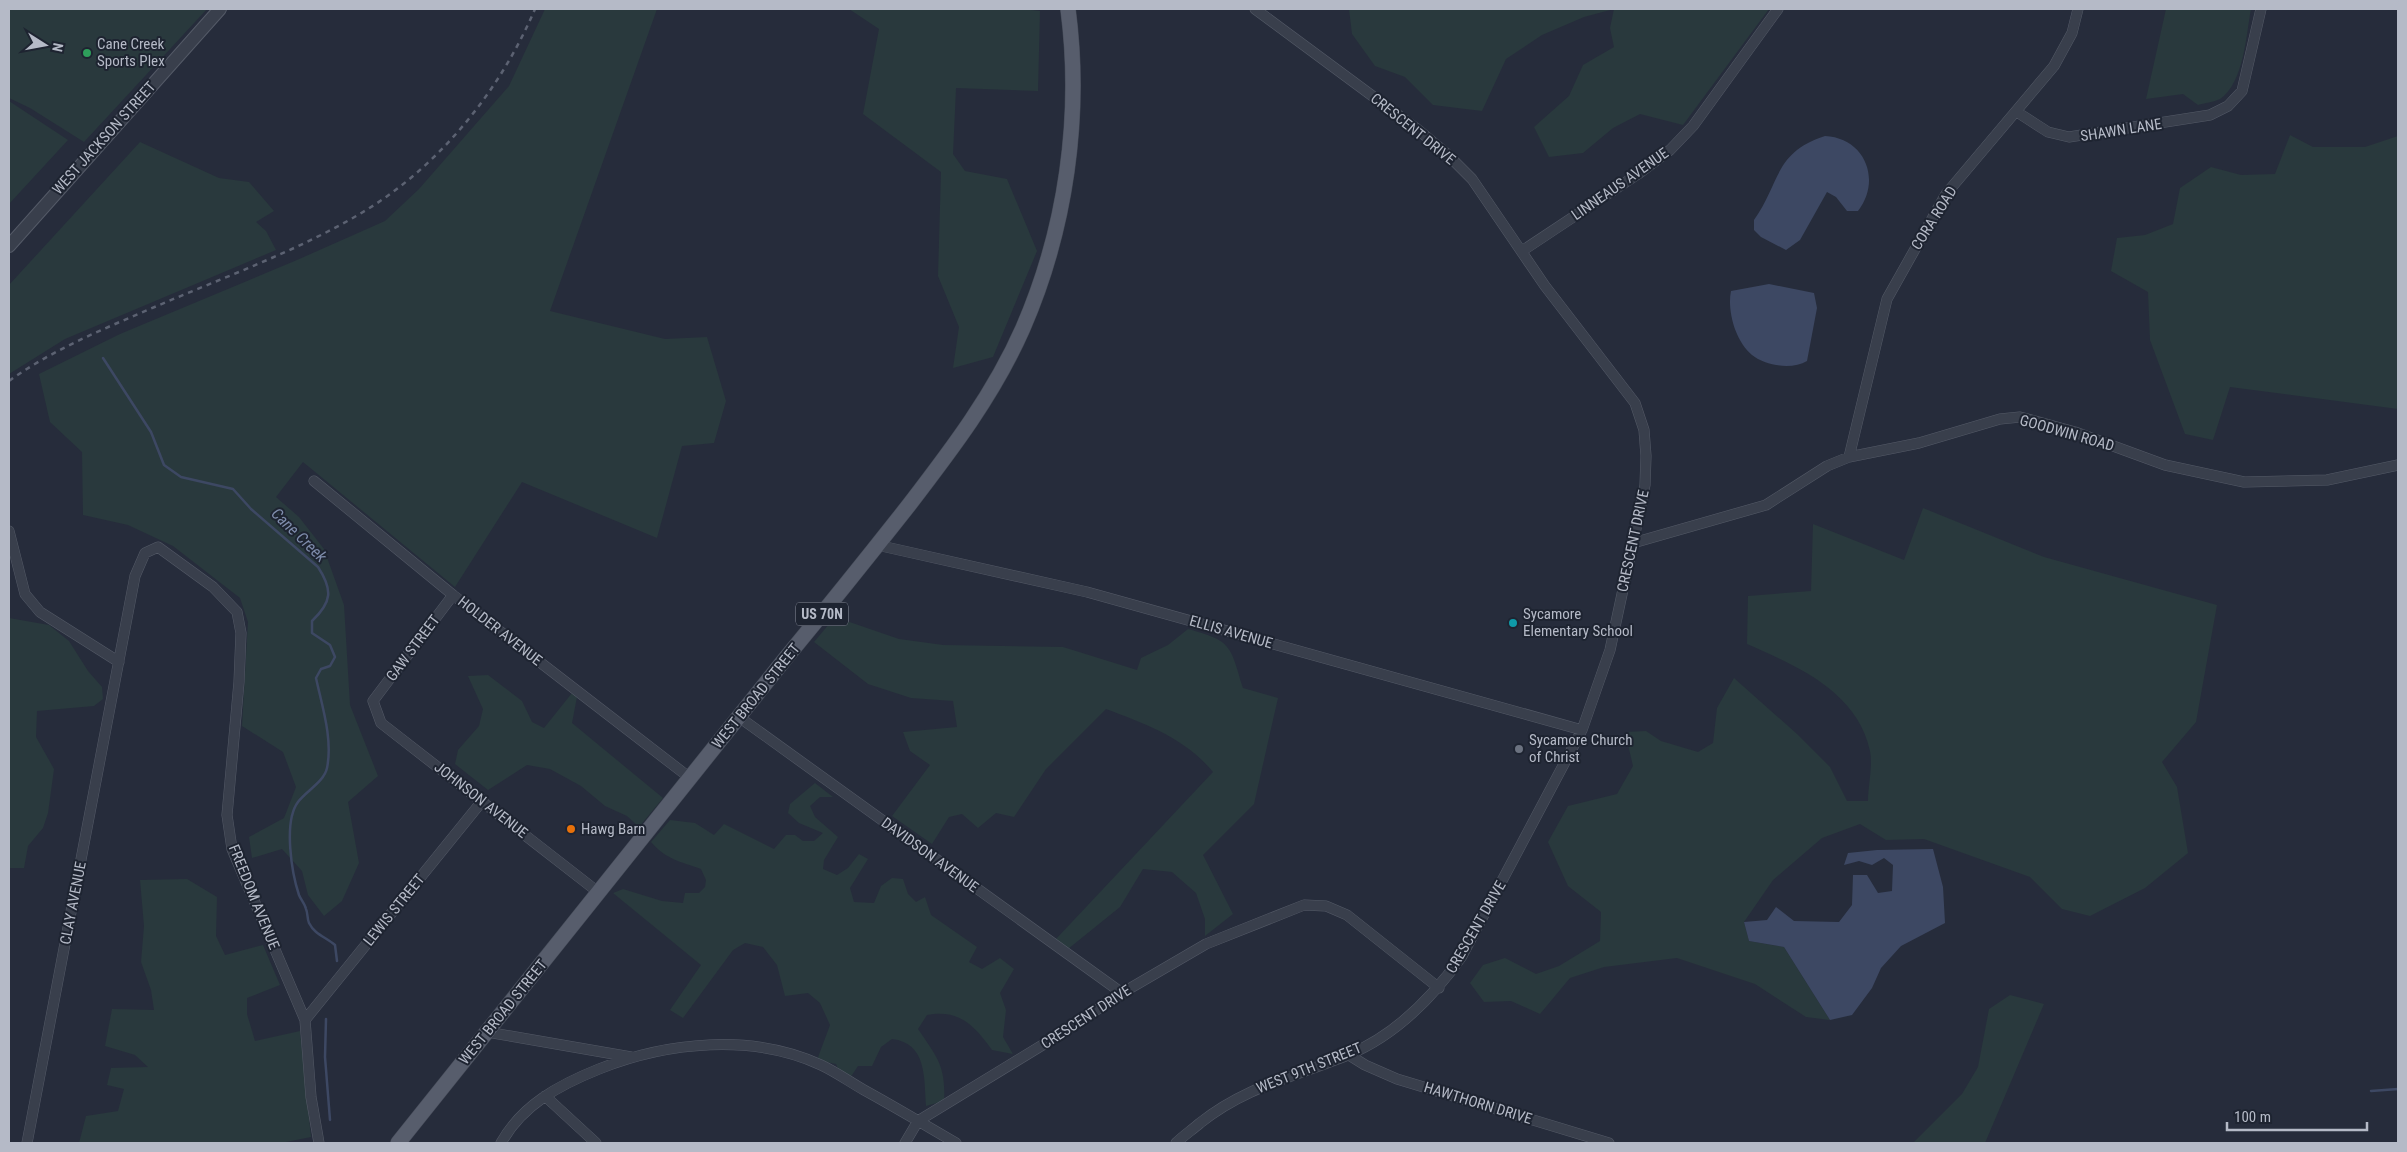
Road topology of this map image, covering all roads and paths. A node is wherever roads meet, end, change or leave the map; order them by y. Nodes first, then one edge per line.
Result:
1 (220, 9) edge
2 (1068, 9) edge
3 (1255, 9) edge
4 (1778, 9) edge
5 (2078, 9) edge
6 (2261, 9) edge
7 (2017, 112) junction
8 (9, 246) edge
9 (1522, 251) junction
10 (1849, 457) junction
11 (2398, 465) edge
12 (314, 481) dead end
13 (9, 531) edge
14 (1633, 543) junction
15 (877, 545) junction
16 (145, 553) joint
17 (453, 595) junction
18 (119, 662) junction
19 (374, 702) joint
20 (739, 717) junction
21 (1582, 730) junction
22 (690, 778) junction
23 (483, 800) junction
24 (598, 892) junction
25 (1438, 988) junction
26 (1122, 993) junction
27 (305, 1020) junction
28 (487, 1032) junction
29 (1349, 1055) junction
30 (631, 1057) junction
31 (545, 1096) junction
32 (918, 1121) junction
33 (27, 1143) edge
34 (319, 1143) edge
35 (398, 1143) edge
36 (501, 1143) edge
37 (596, 1143) edge
38 (906, 1143) edge
39 (956, 1143) edge
40 (1176, 1143) edge
41 (1609, 1143) edge

1 - 8 street, WEST JACKSON STREET
2 - 15 main road, WEST BROAD STREET / US 70N
3 - 9 street, CRESCENT DRIVE
4 - 9 street, LINNEAUS AVENUE
5 - 7 street, CORA ROAD
6 - 7 street, SHAWN LANE
7 - 10 street, CORA ROAD
9 - 14 street, CRESCENT DRIVE
10 - 11 street, GOODWIN ROAD
10 - 14 street, GOODWIN ROAD
12 - 17 street, HOLDER AVENUE
13 - 18 street
14 - 21 street, CRESCENT DRIVE
15 - 20 main road, WEST BROAD STREET / US 70N
15 - 21 street, ELLIS AVENUE
16 - 18 street, CLAY AVENUE
16 - 27 street, FREEDOM AVENUE
17 - 19 street, GAW STREET
17 - 22 street, HOLDER AVENUE
18 - 33 street, CLAY AVENUE
19 - 23 street, JOHNSON AVENUE
20 - 22 main road, WEST BROAD STREET / US 70N
20 - 26 street, DAVIDSON AVENUE
21 - 25 street, CRESCENT DRIVE
22 - 24 main road, WEST BROAD STREET / US 70N
23 - 24 street, JOHNSON AVENUE
23 - 27 street, LEWIS STREET
24 - 28 main road, WEST BROAD STREET / US 70N
25 - 26 street, CRESCENT DRIVE
25 - 29 street, WEST 9TH STREET
26 - 32 street, CRESCENT DRIVE
27 - 34 street, FREEDOM AVENUE
28 - 30 street
28 - 35 main road, WEST BROAD STREET / US 70N
29 - 40 street, WEST 9TH STREET
29 - 41 street, HAWTHORN DRIVE
30 - 31 street
30 - 32 street
31 - 36 street
31 - 37 street
32 - 38 street
32 - 39 street

